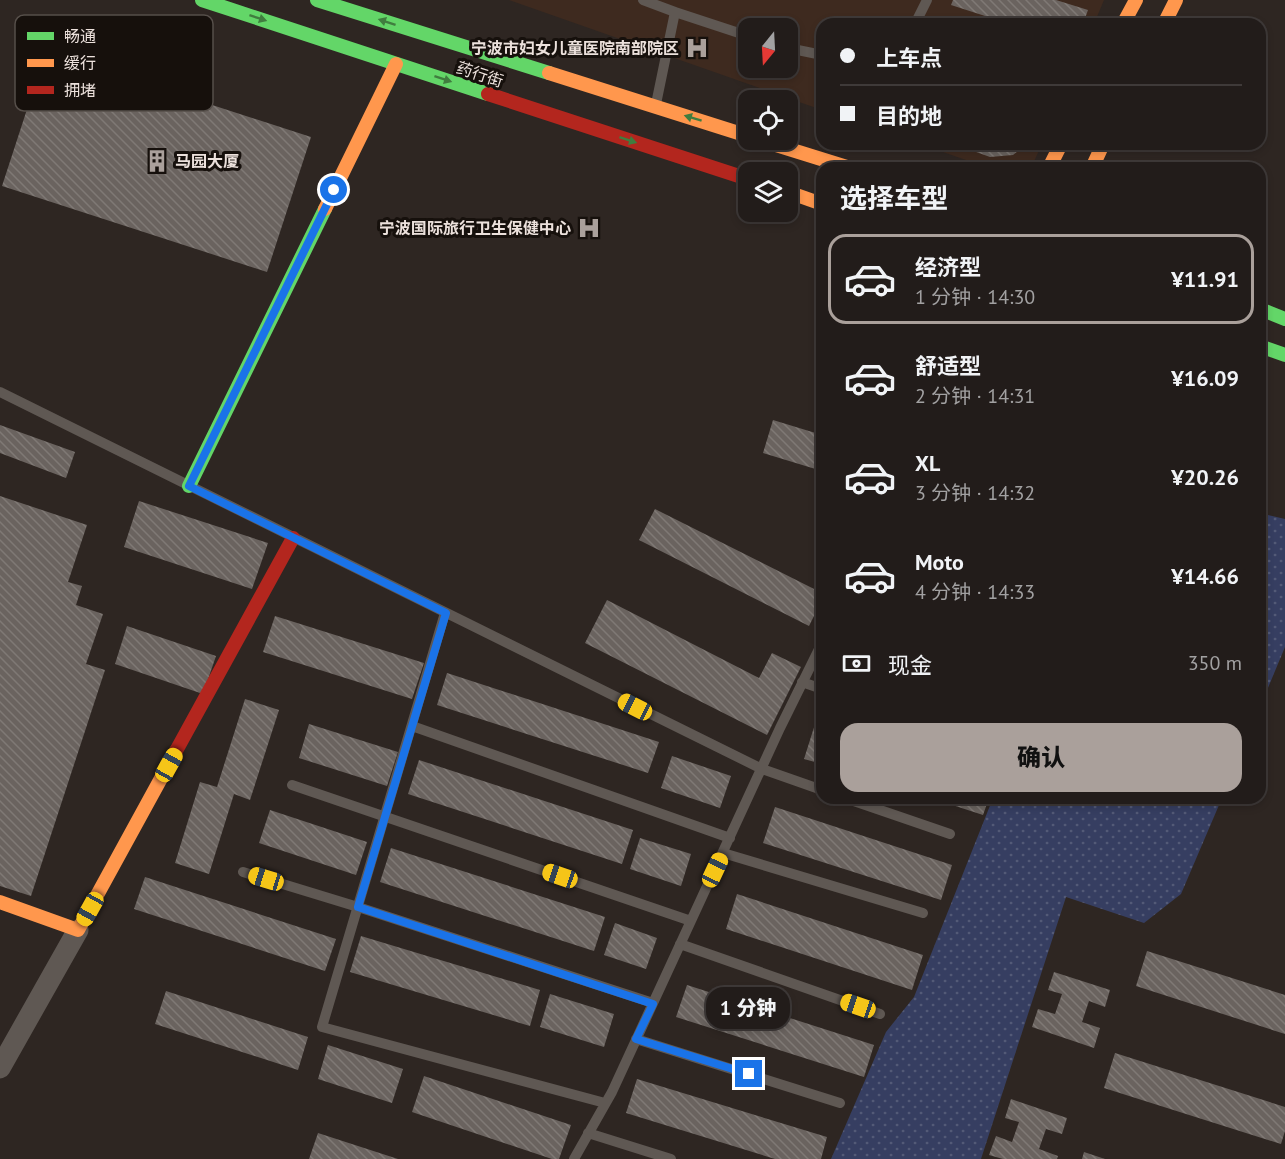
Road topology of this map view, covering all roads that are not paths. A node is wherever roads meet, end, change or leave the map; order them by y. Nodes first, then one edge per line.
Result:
1 (202, 0) edge
2 (317, 0) edge
3 (644, 0) edge
4 (927, 0) edge
5 (1136, 0) edge
6 (1176, 0) edge
7 (675, 12) junction
8 (918, 18) edge
9 (1127, 18) edge
10 (1167, 18) edge
11 (738, 33) edge
12 (798, 50) edge
13 (816, 54) edge
14 (396, 64) junction
15 (656, 107) junction
16 (738, 133) edge
17 (792, 150) edge
18 (831, 162) edge
19 (738, 177) edge
20 (798, 196) edge
21 (816, 202) edge
22 (1266, 308) edge
23 (1266, 310) edge
24 (1285, 311) edge
25 (1285, 319) edge
26 (1266, 343) edge
27 (1266, 348) edge
28 (1285, 349) edge
29 (1285, 355) edge
30 (0, 392) edge
31 (189, 486) junction
32 (293, 538) junction
33 (446, 613) junction
34 (816, 655) edge
35 (802, 682) junction
36 (816, 687) edge
37 (412, 726) junction
38 (762, 770) junction
39 (292, 785) dead end
40 (816, 788) edge
41 (862, 804) edge
42 (385, 816) junction
43 (950, 834) dead end
44 (730, 838) junction
45 (723, 853) junction
46 (243, 872) dead end
47 (0, 902) edge
48 (358, 907) junction
49 (923, 914) dead end
50 (691, 921) junction
51 (78, 930) junction
52 (680, 944) junction
53 (653, 1004) junction
54 (880, 1014) dead end
55 (636, 1039) junction
56 (0, 1068) edge
57 (605, 1103) junction
58 (840, 1103) dead end
59 (588, 1133) junction
60 (574, 1159) edge
61 (671, 1159) edge

1 -> 14 main road, 药行街
15 -> 2 main road, 药行街
3 - 7 lane
4 - 8 lane
5 - 9 main road
6 - 10 main road
7 - 11 lane
7 - 15 lane
12 - 13 lane
14 -> 19 main road, 药行街
14 - 31 main road
16 -> 15 main road, 药行街
17 - 18 main road
20 - 21 main road
22 - 24 main road
23 - 25 main road
26 - 28 main road
27 - 29 main road
30 - 31 lane
31 - 32 lane
32 - 33 lane
32 - 51 main road
33 - 37 lane
33 - 38 lane
34 - 35 lane
35 - 36 lane
35 - 38 lane
37 - 42 lane
37 - 44 lane
38 - 40 lane
38 - 44 lane
39 - 42 lane
41 - 43 lane
42 - 48 lane
42 - 50 lane
44 - 45 lane
45 - 49 lane
45 - 50 lane
46 - 48 lane
47 - 51 main road
48 - 53 lane
48 - 57 lane
50 - 52 lane
51 - 56 street
52 - 53 lane
52 - 54 lane
53 - 55 lane
55 - 57 lane
55 - 58 lane
57 - 59 lane
59 - 60 lane
59 - 61 lane

